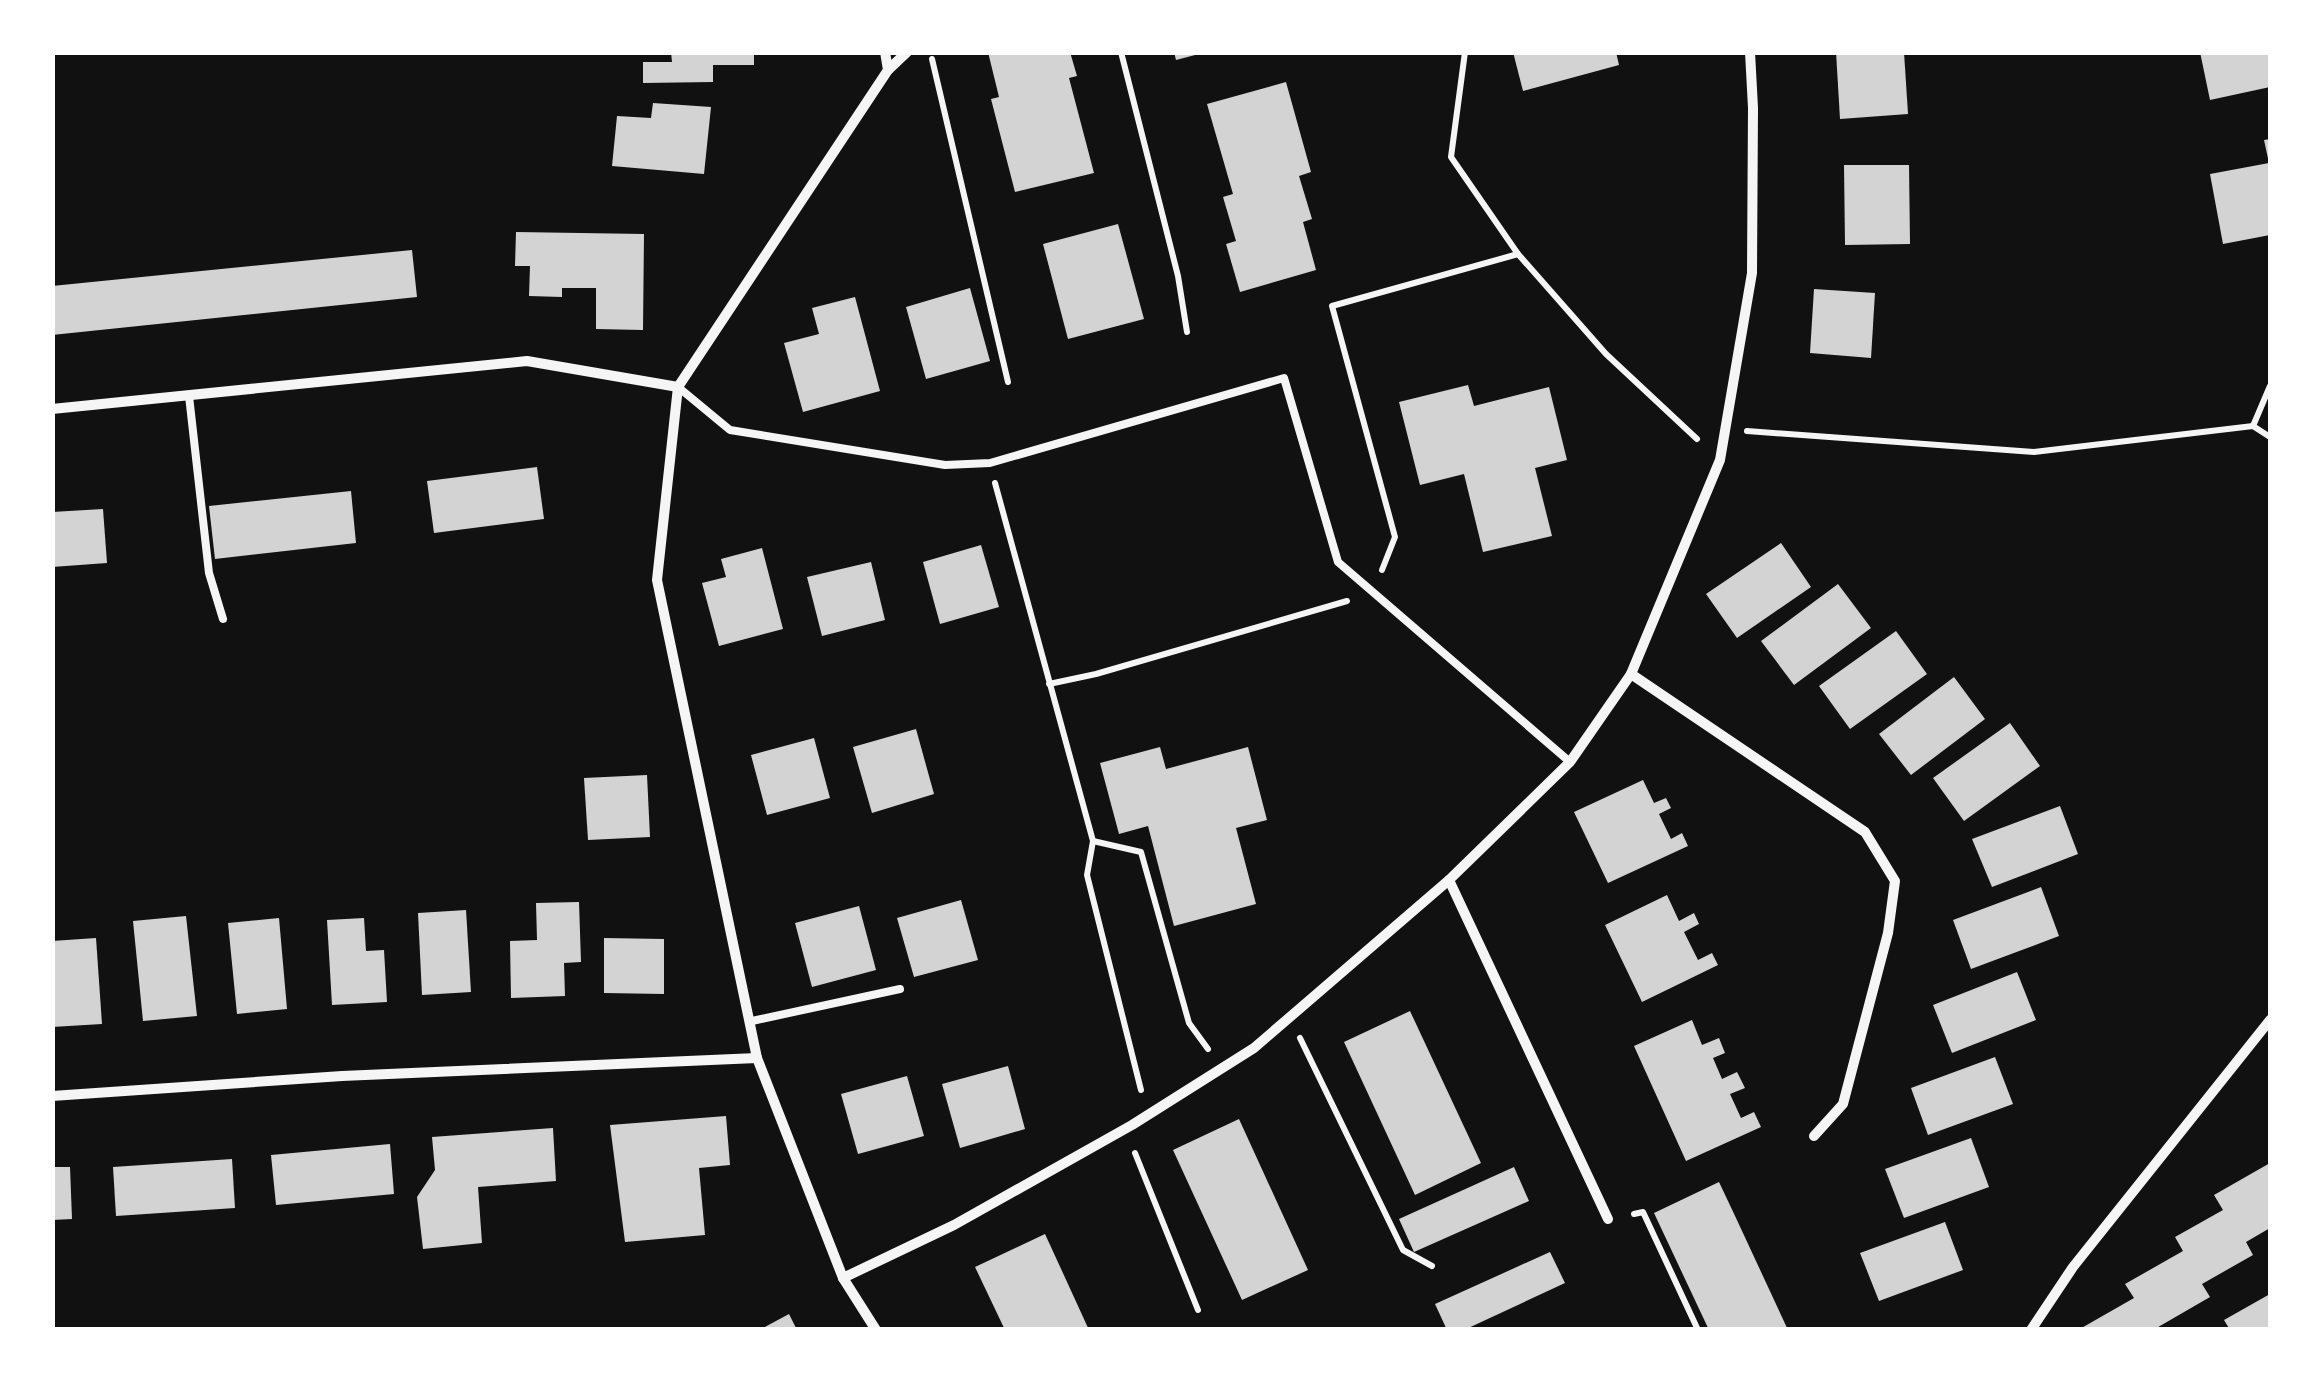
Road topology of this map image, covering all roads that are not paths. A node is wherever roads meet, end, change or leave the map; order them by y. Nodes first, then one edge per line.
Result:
1 (885, 52) edge
2 (907, 52) edge
3 (1750, 52) edge
4 (888, 70) junction
5 (678, 387) junction
6 (189, 396) junction
7 (52, 410) edge
8 (222, 619) dead end
9 (1632, 674) junction
10 (1570, 762) junction
11 (1450, 880) junction
12 (900, 989) dead end
13 (2270, 1020) edge
14 (752, 1021) junction
15 (758, 1058) junction
16 (52, 1096) edge
17 (1814, 1136) dead end
18 (1608, 1218) road end
19 (843, 1278) junction
20 (876, 1330) edge
21 (2032, 1330) edge

1 - 4 street
2 - 4 street
3 - 9 street
4 - 5 street
5 - 6 street
5 - 10 lane
5 - 14 street
6 - 7 street
6 - 8 lane
9 - 10 street
9 - 17 street
10 - 11 street
11 - 18 street
11 - 19 street
12 - 14 lane
13 - 21 street
14 - 15 street
15 - 16 street
15 - 19 street
19 - 20 street

